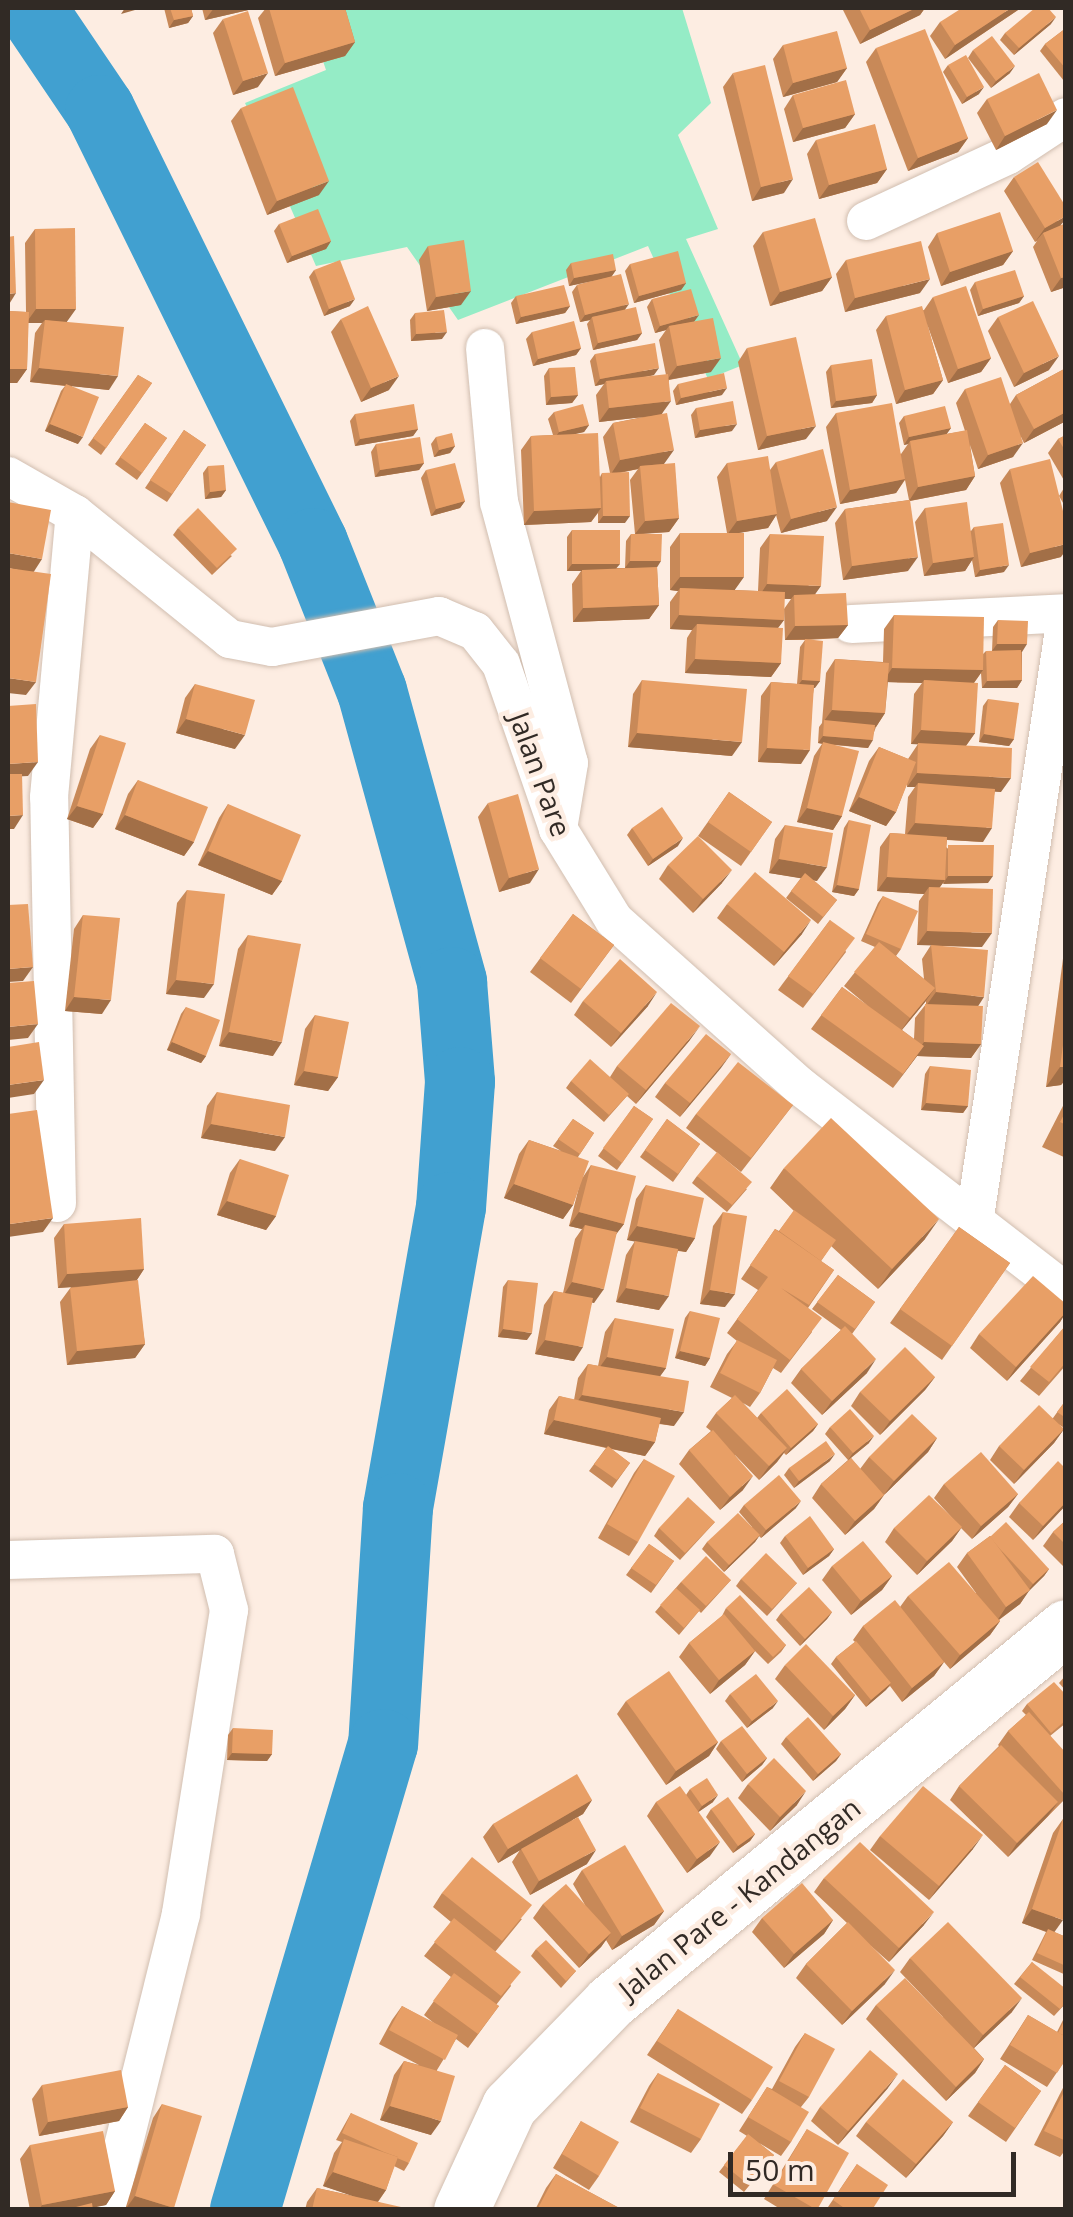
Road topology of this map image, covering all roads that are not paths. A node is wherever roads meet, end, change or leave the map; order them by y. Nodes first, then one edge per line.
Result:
1 (1066, 117) edge
2 (866, 221) dead end
3 (485, 348) dead end
4 (8, 476) edge
5 (75, 514) junction
6 (1066, 615) edge
7 (851, 624) edge
8 (558, 829) junction
9 (57, 1203) dead end
10 (974, 1223) junction
11 (1066, 1292) edge
12 (8, 1560) edge
13 (1066, 1626) edge
14 (108, 2210) edge
15 (461, 2210) edge

1 - 2 street
3 - 8 street
4 - 5 street, Jalan Pare
5 - 8 street, Jalan Pare
5 - 9 street
6 - 7 street
6 - 10 street
8 - 10 street, Jalan Pare
10 - 11 street, Jalan Pare
12 - 14 street
13 - 15 main road, Jalan Pare - Kandangan

